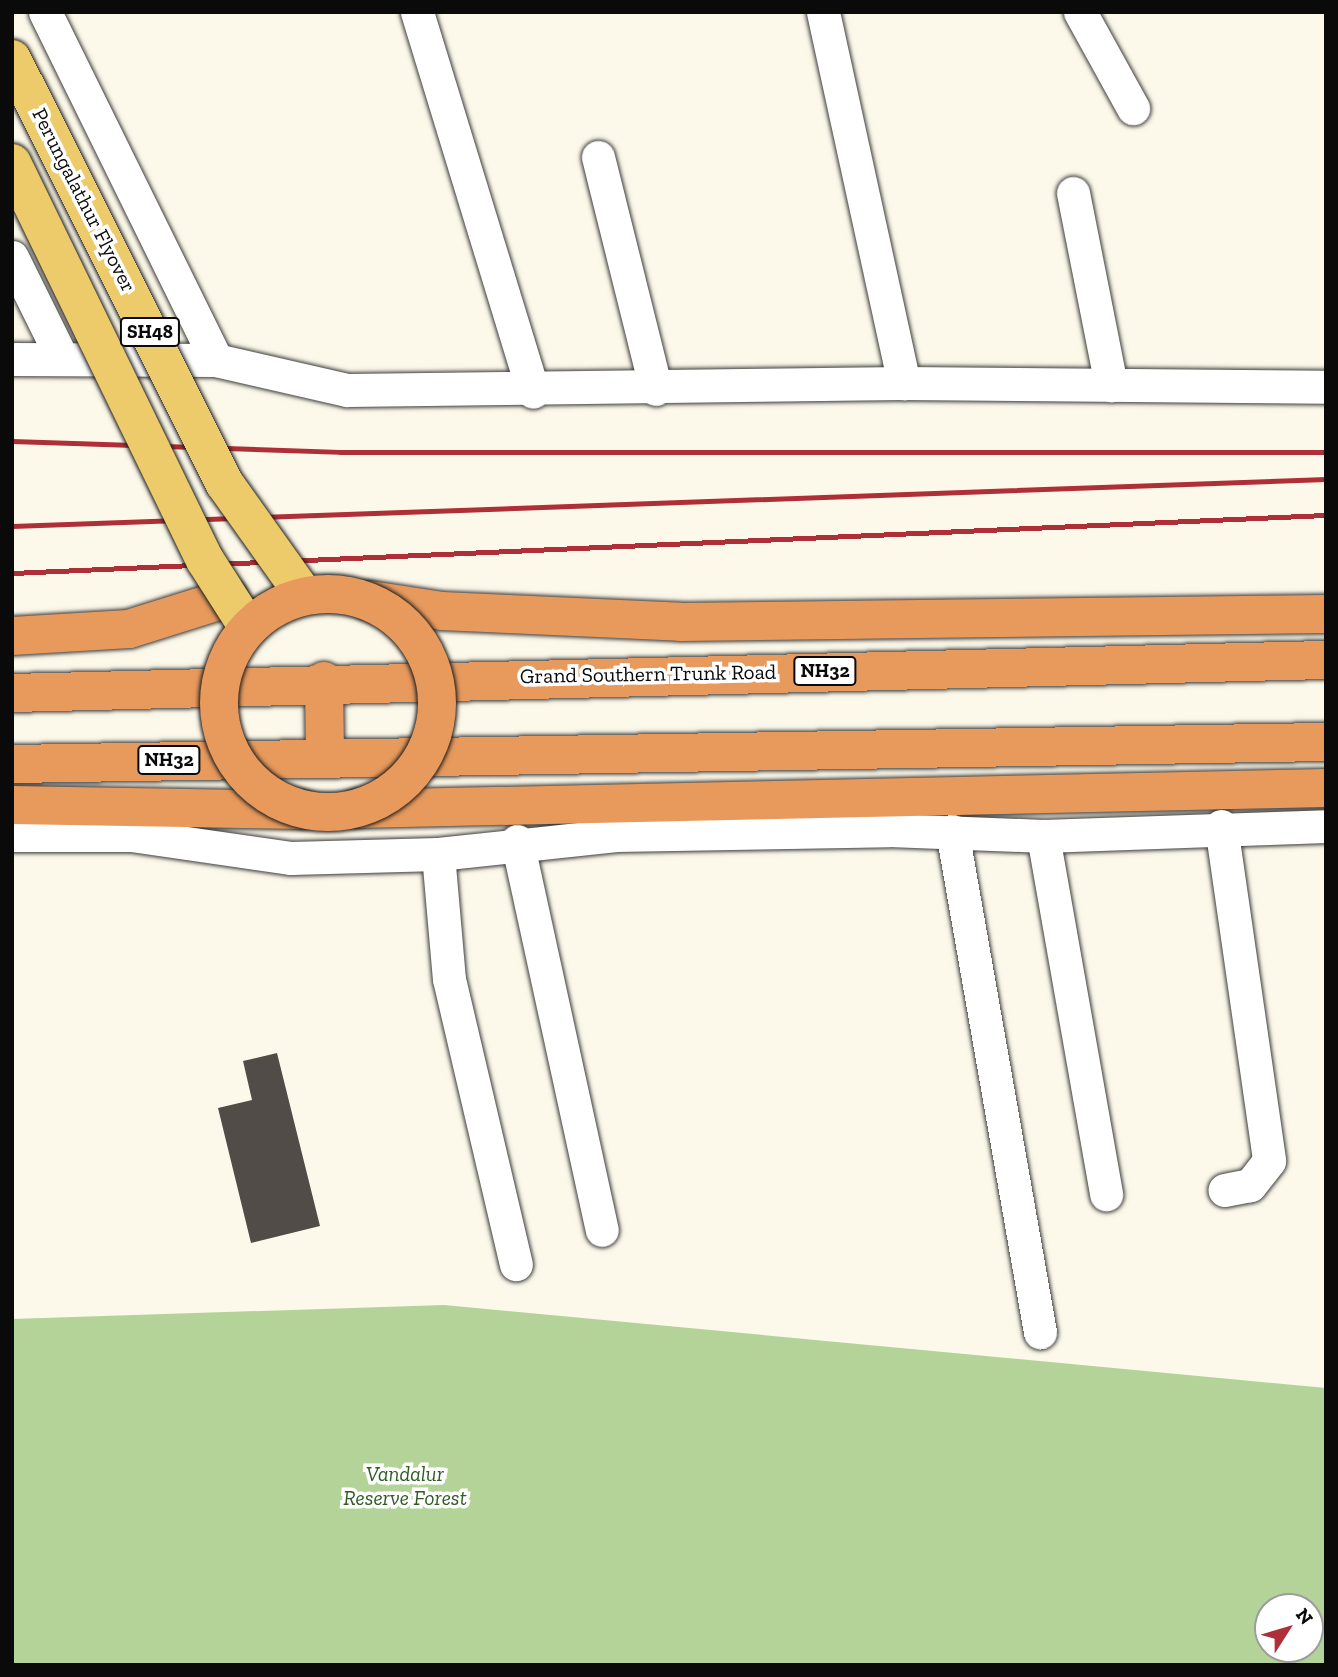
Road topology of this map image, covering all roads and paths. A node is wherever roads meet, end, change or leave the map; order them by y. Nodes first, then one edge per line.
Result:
1 (45, 12) edge
2 (417, 12) edge
3 (823, 12) edge
4 (1080, 12) edge
5 (12, 59) edge
6 (1133, 108) dead end
7 (598, 157) dead end
8 (12, 163) edge
9 (1073, 193) dead end
10 (12, 257) edge
11 (62, 358) junction
12 (12, 359) edge
13 (216, 360) junction
14 (904, 383) junction
15 (1111, 385) junction
16 (1326, 387) edge
17 (656, 389) junction
18 (533, 392) junction
19 (304, 594) junction
20 (370, 600) junction
21 (238, 612) junction
22 (1326, 614) edge
23 (12, 636) edge
24 (1326, 660) edge
25 (324, 681) junction
26 (12, 693) edge
27 (1326, 742) edge
28 (325, 756) junction
29 (12, 764) edge
30 (1326, 789) edge
31 (12, 805) edge
32 (358, 809) junction
33 (301, 810) junction
34 (1221, 826) junction
35 (1326, 826) edge
36 (951, 831) junction
37 (12, 835) edge
38 (1043, 836) junction
39 (517, 841) junction
40 (438, 853) junction
41 (1224, 1190) dead end
42 (1106, 1195) dead end
43 (603, 1230) dead end
44 (516, 1264) dead end
45 (1040, 1332) dead end

1 - 13 street
2 - 18 street
3 - 14 street
4 - 6 street
5 - 19 main road, Perungalathur Flyover / SH48, bridge
7 - 17 street
8 - 21 main road, SH48, bridge
9 - 15 street
10 - 11 street
11 - 12 street
11 - 13 street
13 - 18 street
14 - 15 street
14 - 17 street
15 - 16 street
17 - 18 street
19 - 20 highway, bridge
19 - 21 highway, bridge
20 - 22 highway
20 - 32 highway, bridge
21 - 23 highway
21 - 33 highway, bridge
24 - 25 highway, Grand Southern Trunk Road / NH32
25 - 26 highway, Grand Southern Trunk Road / NH32
25 - 28 highway
27 - 28 highway, NH32
28 - 29 highway, NH32
30 - 32 highway
31 - 33 highway
32 - 33 highway, bridge
34 - 35 street
34 - 38 street
34 - 41 street
36 - 38 street
36 - 39 street
36 - 45 street
37 - 40 street
38 - 42 street
39 - 40 street
39 - 43 street
40 - 44 street

